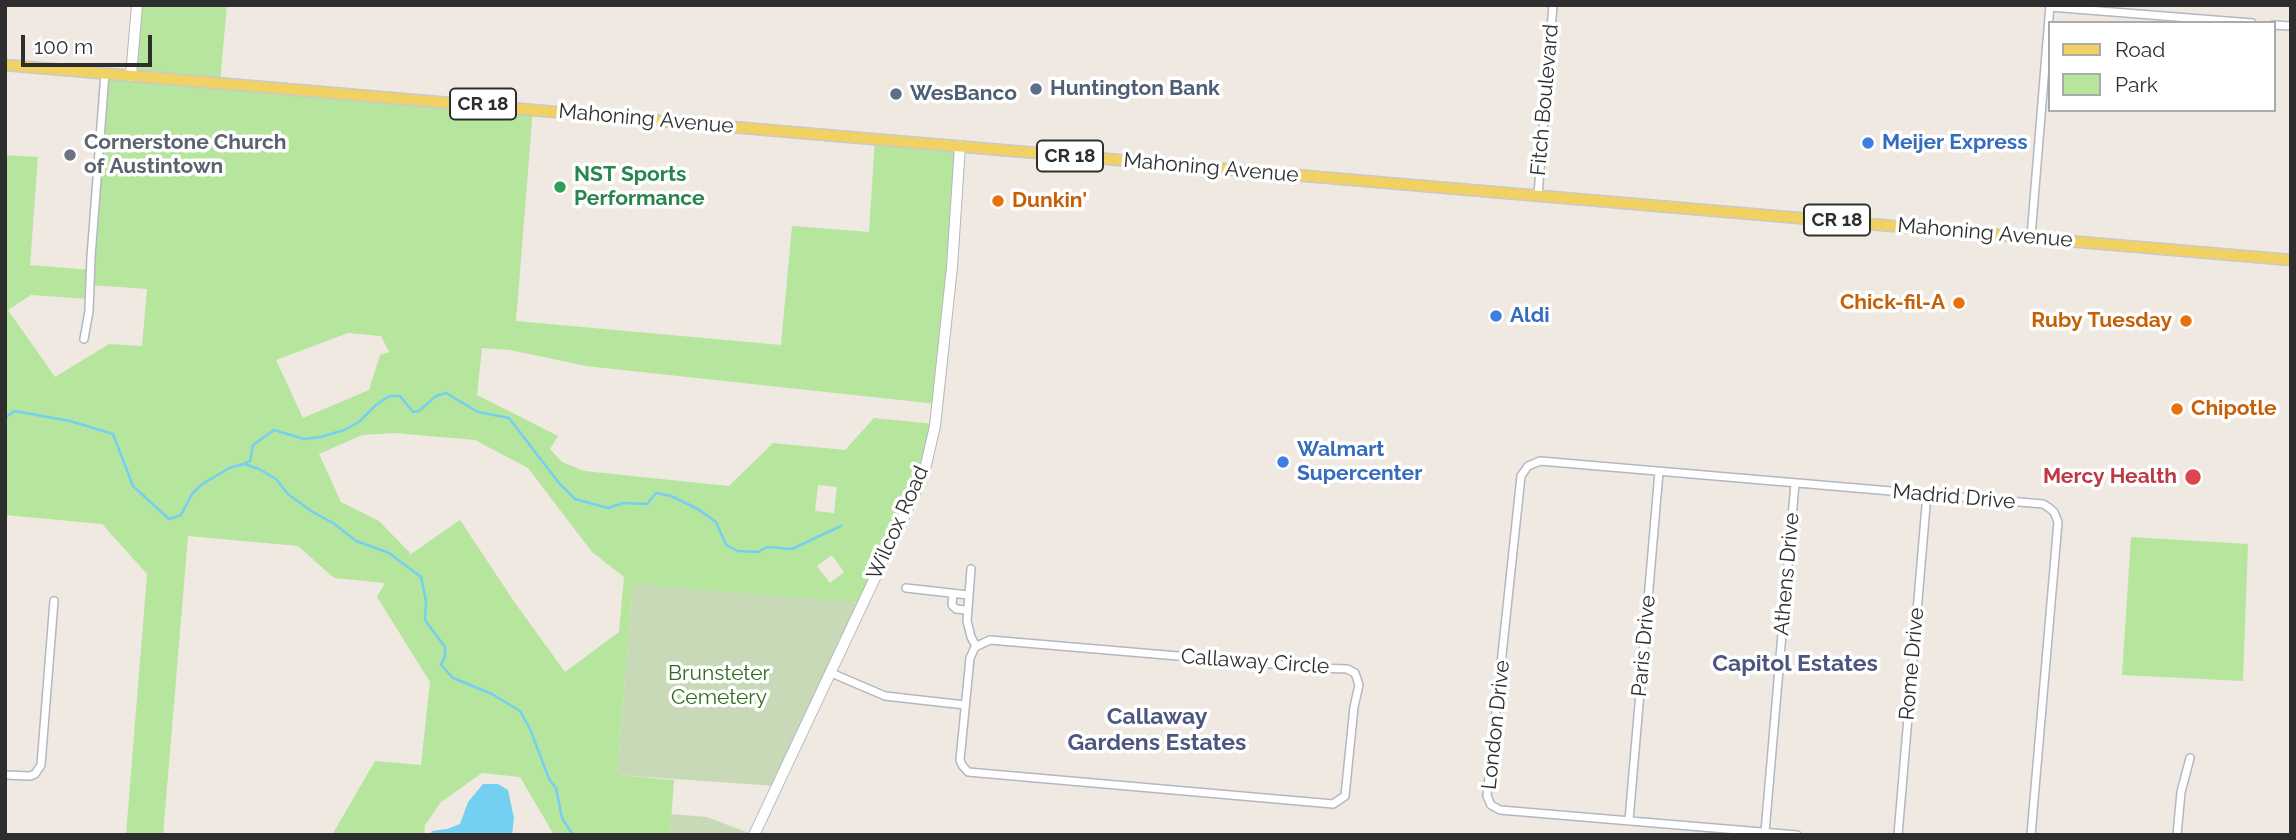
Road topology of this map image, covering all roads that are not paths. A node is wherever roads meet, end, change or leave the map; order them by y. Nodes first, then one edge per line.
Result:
1 (137, 5) edge
2 (1553, 5) edge
3 (2050, 6) edge
4 (2228, 21) edge
5 (2048, 30) edge
6 (5, 65) edge
7 (105, 73) junction
8 (131, 76) junction
9 (960, 146) junction
10 (1538, 195) junction
11 (2031, 237) junction
12 (2291, 260) edge
13 (84, 339) dead end
14 (1528, 466) joint
15 (1659, 471) junction
16 (1795, 483) junction
17 (1927, 494) junction
18 (971, 569) dead end
19 (906, 588) dead end
20 (953, 594) junction
21 (968, 595) junction
22 (54, 601) dead end
23 (966, 610) junction
24 (976, 646) junction
25 (829, 672) junction
26 (965, 705) junction
27 (2190, 758) dead end
28 (5, 775) edge
29 (1629, 820) junction
30 (1765, 832) junction
31 (754, 835) edge
32 (1797, 835) edge
33 (1898, 835) edge
34 (2031, 835) edge
35 (2177, 835) edge

1 - 8 street
2 - 10 street, Fitch Boulevard
3 - 4 street
5 - 11 street
6 - 7 main road, Mahoning Avenue / CR 18
7 - 8 main road, Mahoning Avenue / CR 18
7 - 13 street
8 - 9 main road, Mahoning Avenue / CR 18
9 - 10 main road, Mahoning Avenue / CR 18
9 - 25 street, Wilcox Road
10 - 11 main road, Mahoning Avenue / CR 18
11 - 12 main road, Mahoning Avenue / CR 18
14 - 15 street, Madrid Drive
14 - 29 street, London Drive
15 - 16 street, Madrid Drive
15 - 29 street, Paris Drive
16 - 17 street, Madrid Drive
16 - 30 street, Athens Drive
17 - 33 street, Rome Drive
17 - 34 street, Madrid Drive
18 - 21 street
19 - 20 street
20 - 21 street
20 - 23 street
21 - 23 street
22 - 28 street
23 - 24 street
24 - 26 street, Callaway Circle
24 - 26 street, Callaway Circle
25 - 26 street
25 - 31 street, Wilcox Road
27 - 35 street
29 - 30 street, London Drive
30 - 32 street, London Drive

